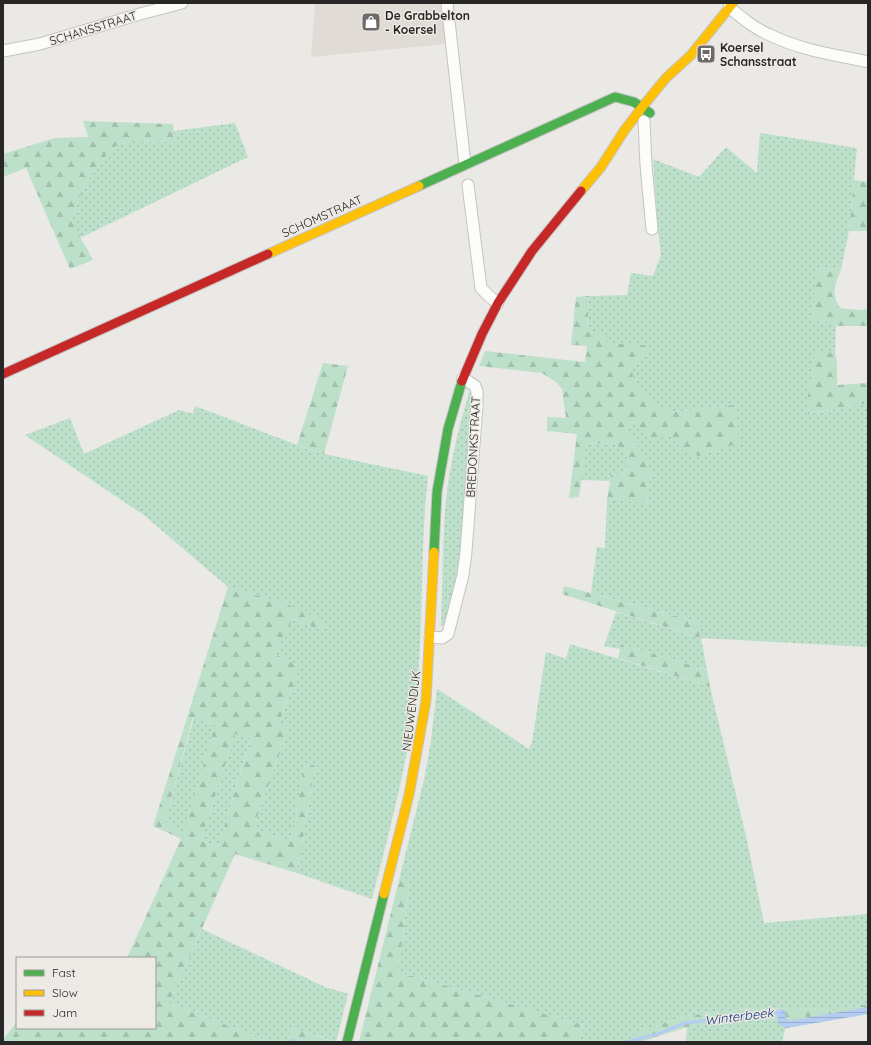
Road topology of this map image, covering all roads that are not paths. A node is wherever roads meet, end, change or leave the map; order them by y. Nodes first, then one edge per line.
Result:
1 (182, 3) edge
2 (447, 3) edge
3 (731, 5) edge
4 (3, 51) edge
5 (691, 55) junction
6 (868, 62) edge
7 (674, 83) dead end
8 (643, 106) junction
9 (650, 114) junction
10 (464, 164) junction
11 (601, 167) junction
12 (468, 185) dead end
13 (652, 229) dead end
14 (498, 303) junction
15 (3, 374) edge
16 (463, 378) junction
17 (430, 637) junction
18 (347, 1042) edge

1 - 4 street, SCHANSSTRAAT
2 - 10 street
3 - 5 street
3 - 6 street
5 - 7 street
5 - 8 street
8 - 9 street, SCHOMSTRAAT
8 - 10 street, SCHOMSTRAAT
8 - 11 street
9 - 11 street
9 - 13 street
10 - 15 street, SCHOMSTRAAT
11 - 14 street
12 - 14 street
14 - 16 street
16 - 17 street, NIEUWENDIJK
16 - 17 street, BREDONKSTRAAT
17 - 18 street, NIEUWENDIJK

